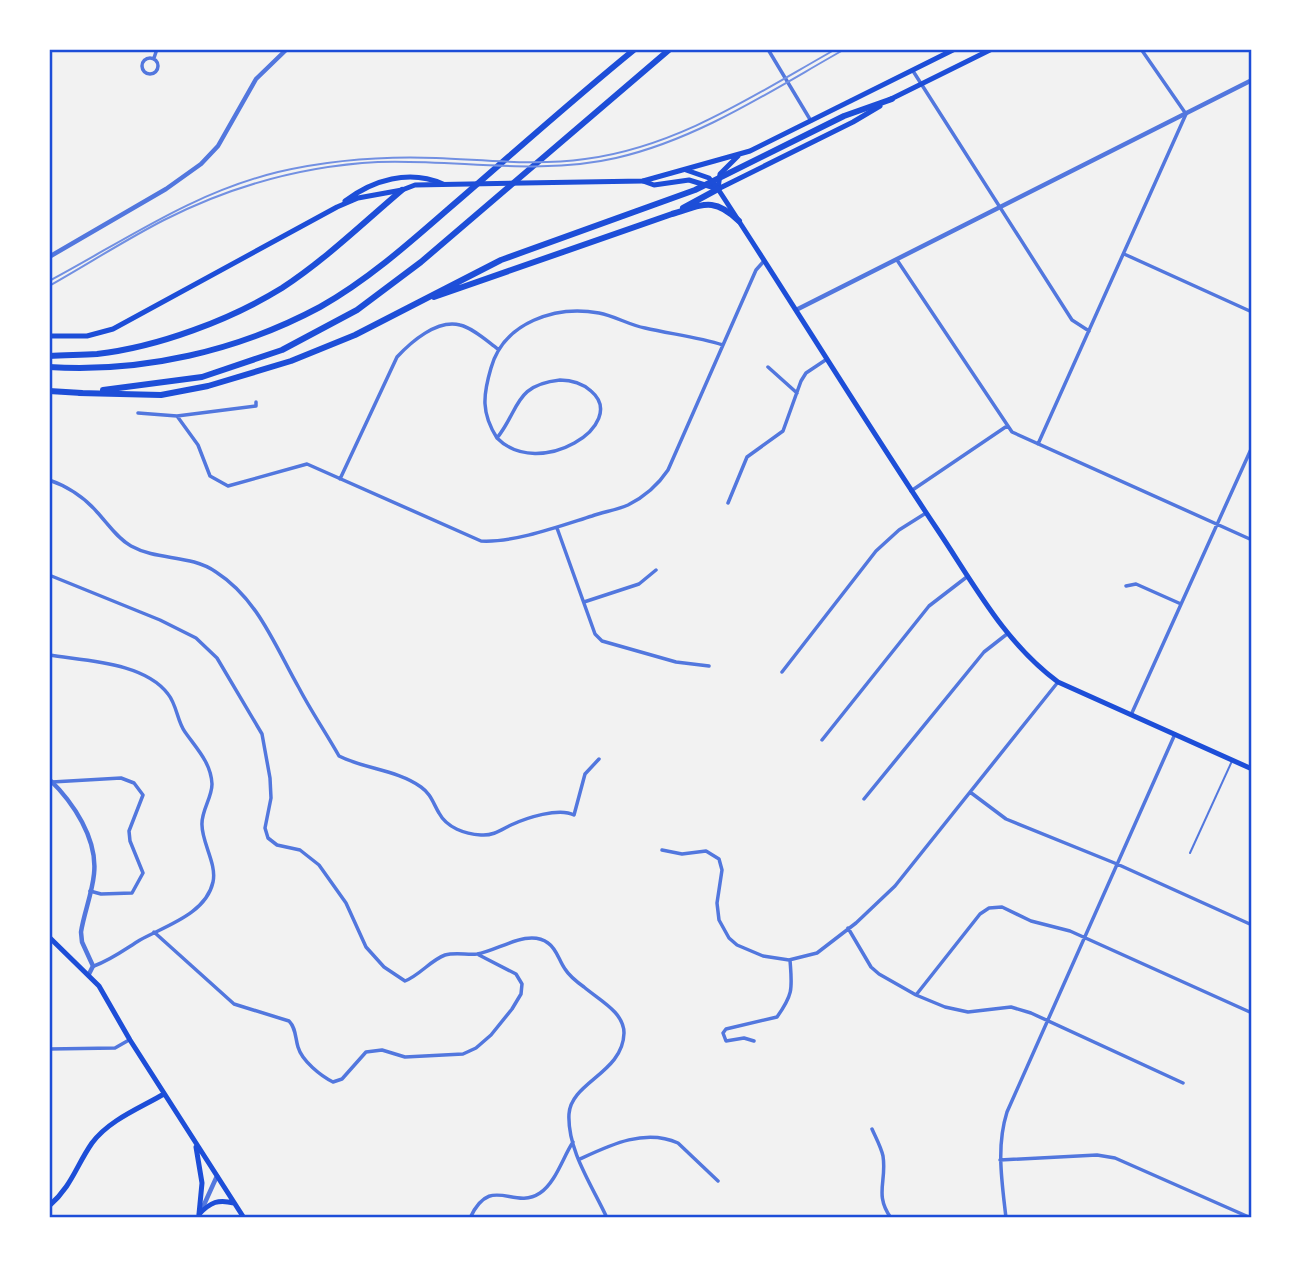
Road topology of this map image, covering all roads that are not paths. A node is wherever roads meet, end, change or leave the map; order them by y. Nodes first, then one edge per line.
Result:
1 (157, 49) edge
2 (287, 49) edge
3 (635, 49) edge
4 (670, 49) edge
5 (955, 49) edge
6 (992, 49) edge
7 (1141, 49) edge
8 (769, 51) dead end
9 (154, 58) junction
10 (912, 70) junction
11 (1250, 82) edge
12 (921, 84) junction
13 (892, 99) junction
14 (1186, 114) junction
15 (811, 121) junction
16 (741, 154) junction
17 (686, 170) junction
18 (643, 181) junction
19 (443, 184) junction
20 (402, 190) junction
21 (718, 190) junction
22 (337, 207) junction
23 (999, 208) junction
24 (672, 214) junction
25 (739, 220) junction
26 (1124, 254) junction
27 (49, 257) edge
28 (896, 259) junction
29 (764, 261) junction
30 (419, 302) junction
31 (796, 310) junction
32 (1252, 312) edge
33 (1089, 331) junction
34 (49, 336) edge
35 (723, 345) junction
36 (498, 349) junction
37 (49, 356) edge
38 (827, 359) junction
39 (49, 366) edge
40 (768, 367) dead end
41 (49, 391) edge
42 (79, 393) junction
43 (797, 393) junction
44 (256, 402) dead end
45 (138, 413) dead end
46 (177, 416) junction
47 (1007, 426) junction
48 (497, 438) junction
49 (1038, 444) junction
50 (1252, 447) edge
51 (340, 479) junction
52 (49, 480) edge
53 (911, 491) junction
54 (728, 503) dead end
55 (926, 513) junction
56 (1217, 524) junction
57 (556, 527) junction
58 (1252, 540) edge
59 (656, 570) dead end
60 (49, 575) edge
61 (968, 576) junction
62 (1126, 586) dead end
63 (584, 602) junction
64 (1181, 604) junction
65 (1007, 634) junction
66 (49, 655) edge
67 (709, 666) dead end
68 (782, 672) dead end
69 (1058, 682) junction
70 (1132, 715) junction
71 (1175, 734) junction
72 (822, 740) dead end
73 (599, 759) dead end
74 (1233, 760) junction
75 (1252, 769) edge
76 (51, 780) edge
77 (969, 792) junction
78 (864, 799) dead end
79 (662, 850) dead end
80 (1190, 853) dead end
81 (1117, 864) junction
82 (90, 891) junction
83 (1252, 925) edge
84 (848, 928) junction
85 (154, 932) junction
86 (49, 937) edge
87 (1084, 937) junction
88 (477, 954) junction
89 (790, 960) junction
90 (93, 966) junction
91 (89, 974) junction
92 (916, 995) junction
93 (1252, 1013) edge
94 (1047, 1021) junction
95 (130, 1040) junction
96 (754, 1041) dead end
97 (49, 1049) edge
98 (1182, 1083) dead end
99 (164, 1094) junction
100 (872, 1129) dead end
101 (194, 1140) junction
102 (573, 1142) junction
103 (580, 1159) junction
104 (1000, 1160) junction
105 (217, 1176) junction
106 (718, 1181) dead end
107 (234, 1203) junction
108 (49, 1206) edge
109 (199, 1216) edge
110 (244, 1218) edge
111 (470, 1218) edge
112 (607, 1218) edge
113 (891, 1218) edge
114 (1006, 1218) edge
115 (1251, 1218) edge

1 - 9 street
2 - 27 street
3 - 39 highway
4 - 42 highway
5 - 10 main road
6 - 12 main road
7 - 14 street
8 - 15 street
9 - 9 street
10 - 12 street
10 - 15 main road
11 - 14 street
12 - 13 main road
12 - 23 street
13 - 21 main road
13 - 30 highway
14 - 23 street
14 - 26 street
15 - 16 main road
16 - 17 main road
16 - 21 main road
17 - 18 main road
17 - 21 main road
18 - 19 main road
18 - 21 main road
19 - 20 main road
19 - 22 main road
20 - 22 main road
20 - 37 highway
21 - 24 highway
21 - 25 main road
22 - 34 main road
23 - 28 street
23 - 33 street
24 - 25 highway
24 - 30 highway
25 - 29 main road
26 - 32 street
26 - 33 street
28 - 31 street
28 - 47 street
29 - 31 main road
29 - 35 street
30 - 42 highway
31 - 38 main road
33 - 49 street
35 - 36 street
35 - 57 street
36 - 48 street
36 - 51 street
38 - 43 street
38 - 53 main road
40 - 43 street
41 - 42 highway
43 - 54 street
44 - 46 street
45 - 46 street
46 - 51 street
47 - 49 street
47 - 53 street
48 - 48 street
49 - 56 street
50 - 56 street
51 - 57 street
52 - 73 street
53 - 55 main road
55 - 61 main road
55 - 68 street
56 - 58 street
56 - 64 street
57 - 63 street
59 - 63 street
60 - 88 street
61 - 65 main road
61 - 72 street
62 - 64 street
63 - 67 street
64 - 70 street
65 - 69 main road
65 - 78 street
66 - 85 street
69 - 70 main road
69 - 77 street
70 - 71 main road
71 - 74 main road
71 - 81 street
74 - 75 main road
74 - 80 lane
76 - 82 street
76 - 82 street
77 - 81 street
77 - 84 street
79 - 89 street
81 - 83 street
81 - 87 street
82 - 90 street
84 - 89 street
84 - 92 street
85 - 88 street
85 - 90 street
86 - 91 main road
87 - 92 street
87 - 93 street
87 - 94 street
88 - 102 street
89 - 96 street
90 - 91 street
91 - 95 main road
92 - 94 street
94 - 98 street
94 - 104 street
95 - 97 street
95 - 99 main road
99 - 101 main road
99 - 108 main road
100 - 113 street
101 - 105 main road
101 - 109 main road
102 - 103 street
102 - 111 street
103 - 106 street
103 - 112 street
104 - 114 street
104 - 115 street
105 - 107 main road
105 - 109 street
107 - 109 main road
107 - 110 main road

